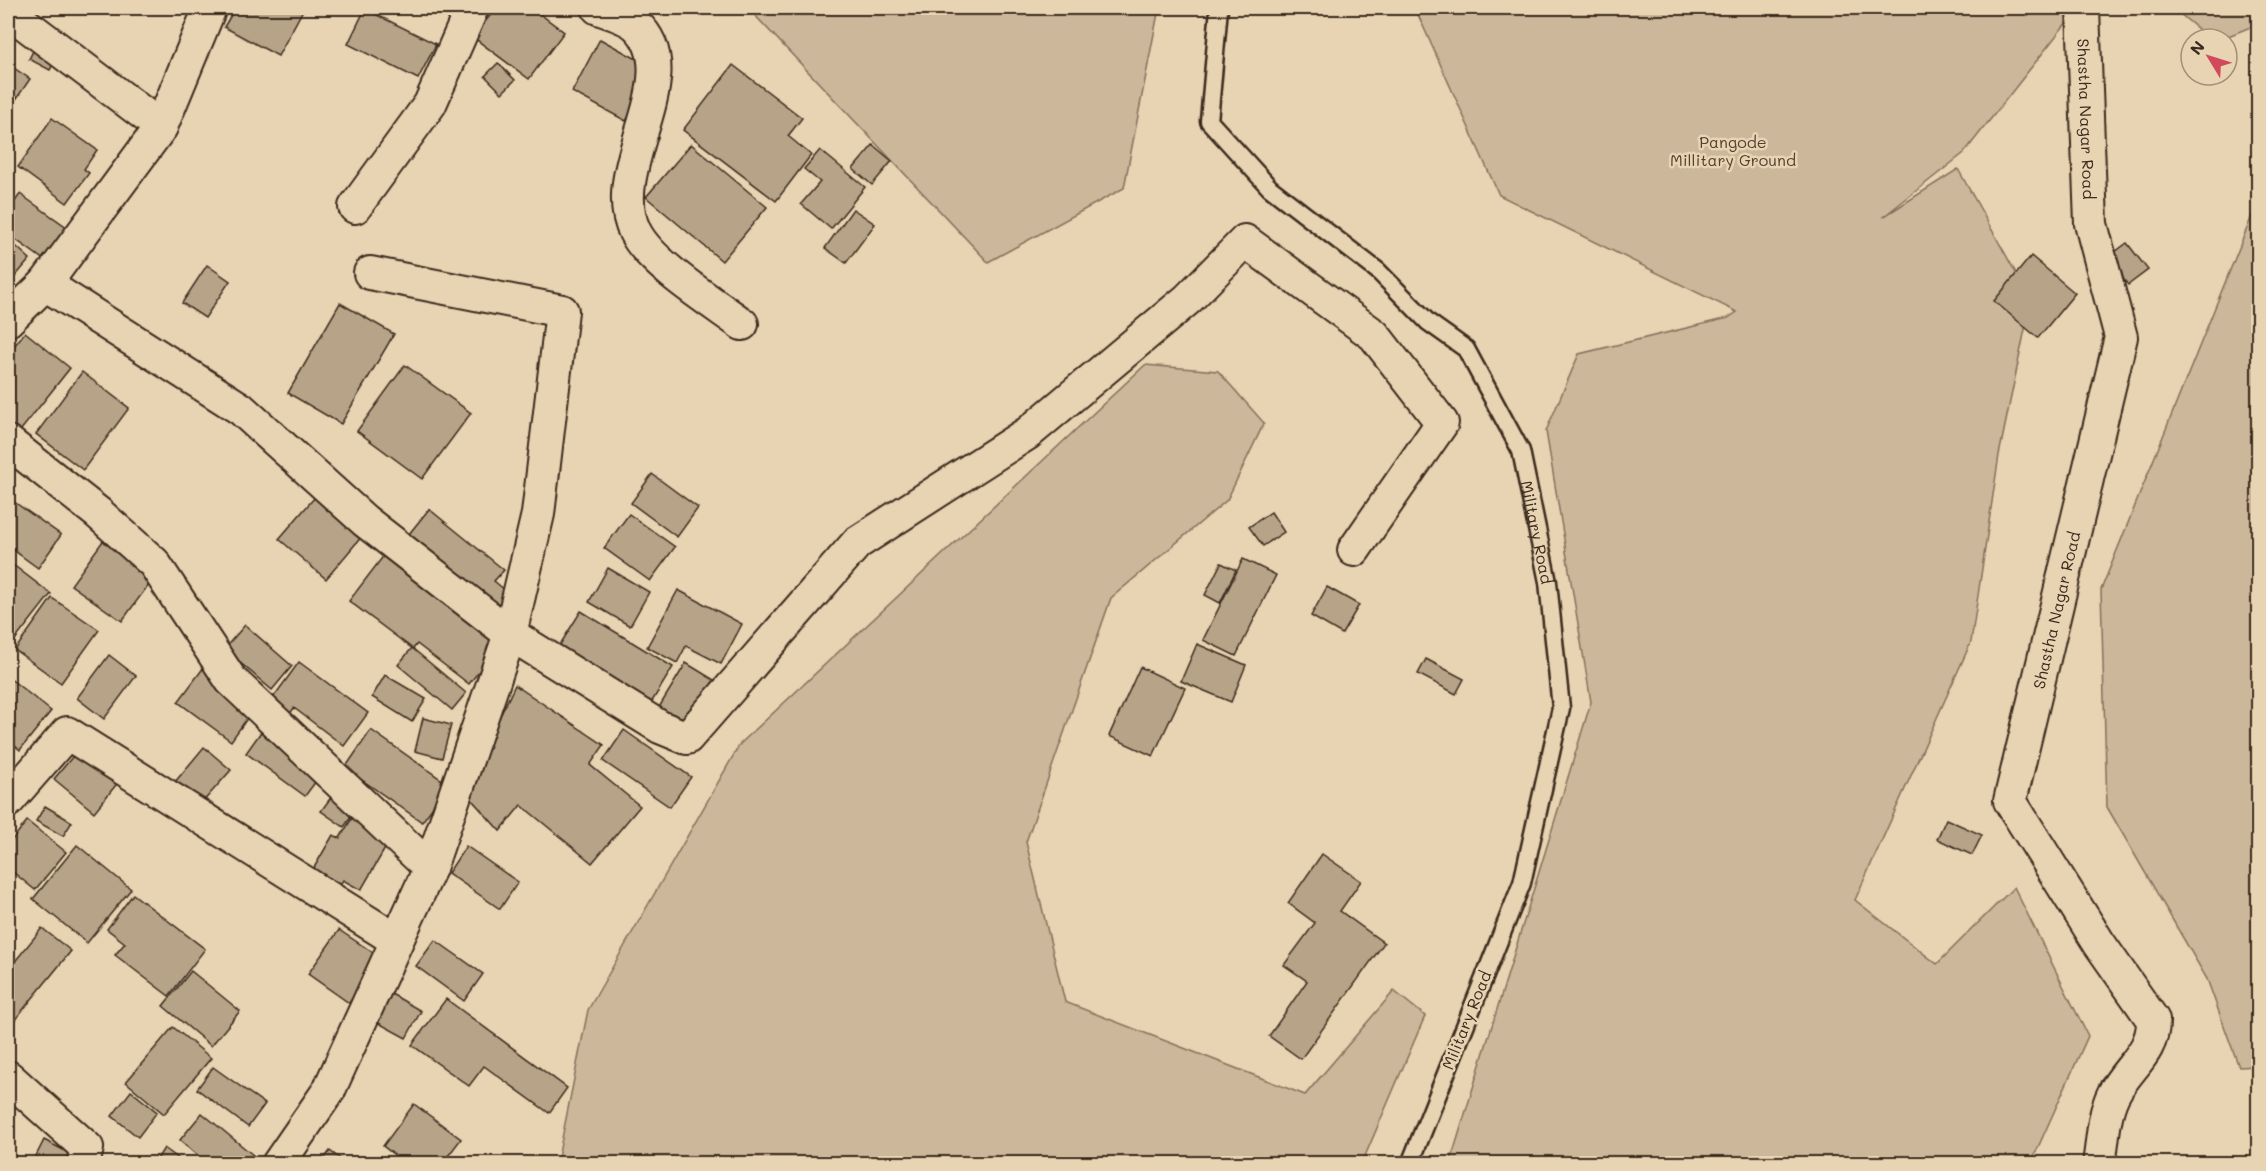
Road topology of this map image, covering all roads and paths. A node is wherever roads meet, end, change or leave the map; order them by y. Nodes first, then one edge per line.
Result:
1 (210, 8) edge
2 (472, 8) edge
3 (598, 8) edge
4 (1219, 8) edge
5 (2083, 8) edge
6 (8, 11) edge
7 (161, 127) junction
8 (355, 207) dead end
9 (370, 273) dead end
10 (45, 284) junction
11 (8, 320) edge
12 (742, 324) dead end
13 (8, 442) edge
14 (1354, 550) dead end
15 (510, 634) junction
16 (8, 801) edge
17 (430, 868) junction
18 (396, 940) junction
19 (8, 1077) edge
20 (83, 1164) edge
21 (278, 1164) edge
22 (1410, 1164) edge
23 (2099, 1164) edge

1 - 7 street
2 - 8 street
3 - 12 street
4 - 22 lane, Military Road
5 - 23 street, Shastha Nagar Road
6 - 7 street
7 - 10 street
9 - 15 street
10 - 11 street
10 - 15 street
13 - 17 street
14 - 15 street
15 - 17 street
16 - 18 street
17 - 18 street
18 - 21 street
19 - 20 street

